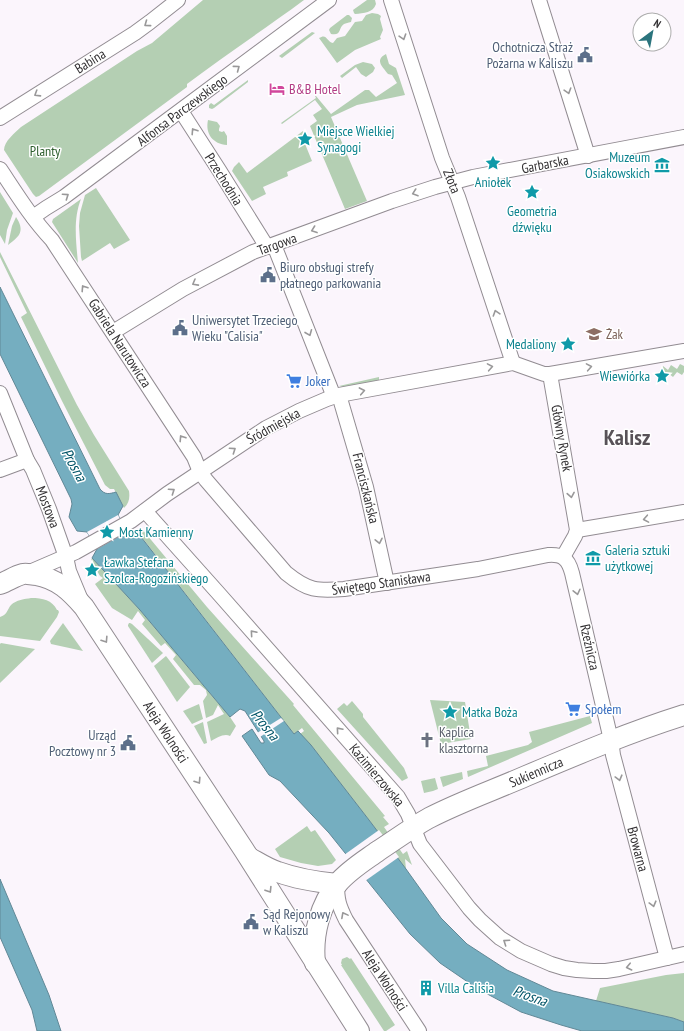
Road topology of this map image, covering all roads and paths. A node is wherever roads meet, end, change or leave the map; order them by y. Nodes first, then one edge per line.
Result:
1 (178, 0) edge
2 (329, 0) edge
3 (391, 0) edge
4 (540, 0) edge
5 (181, 111) junction
6 (0, 118) edge
7 (684, 137) edge
8 (588, 156) junction
9 (0, 169) edge
10 (453, 182) junction
11 (33, 217) junction
12 (271, 246) junction
13 (113, 332) junction
14 (684, 351) edge
15 (513, 363) junction
16 (550, 374) junction
17 (0, 393) edge
18 (337, 396) junction
19 (27, 460) junction
20 (0, 470) edge
21 (200, 472) junction
22 (145, 511) junction
23 (684, 512) edge
24 (577, 530) junction
25 (66, 556) junction
26 (563, 557) junction
27 (25, 574) junction
28 (387, 583) junction
29 (0, 584) edge
30 (84, 607) junction
31 (684, 714) edge
32 (611, 740) junction
33 (414, 827) junction
34 (248, 857) junction
35 (337, 884) junction
36 (684, 954) edge
37 (667, 958) junction
38 (315, 963) junction
39 (359, 1031) edge
40 (419, 1031) edge

1 -> 6 street, Babina
5 -> 2 street, Alfonsa Parczewskiego
3 -> 10 street, Złota
4 -> 8 street
11 -> 5 street, Alfonsa Parczewskiego
12 -> 5 street, Przechodnia
7 - 8 street, Garbarska
8 - 10 street, Garbarska
9 - 11 street, Gabriela Narutowicza
10 -> 12 street, Targowa
15 -> 10 street, Złota
13 -> 11 street, Gabriela Narutowicza
12 -> 13 street, Targowa
12 -> 18 street, Franciszkańska
21 -> 13 street, Gabriela Narutowicza
16 -> 14 street
15 - 16 street, Śródmiejska
18 -> 15 street, Śródmiejska
16 -> 24 street, Główny Rynek
17 - 19 street, Mostowa
21 -> 18 street, Śródmiejska
18 -> 28 street, Franciszkańska
19 - 20 street
19 - 25 street, Mostowa
22 -> 21 street, Śródmiejska
21 - 28 street, Świętego Stanisława
22 - 25 street, Śródmiejska
33 -> 22 street, Kazimierzowska
23 -> 24 street
24 - 26 street
25 - 27 street, Śródmiejska
25 - 30 street, Aleja Wolności
26 - 28 street, Świętego Stanisława
26 -> 32 street, Rzeźnicza
27 - 29 street, Śródmiejska
27 - 30 street, Aleja Wolności
30 -> 34 street, Aleja Wolności
31 - 32 street, Sukiennicza
32 - 33 street, Sukiennicza
32 -> 37 street, Browarna
33 - 35 street, Sukiennicza
37 -> 33 street, Kazimierzowska
34 - 35 street, Aleja Wolności
34 -> 38 street, Aleja Wolności
35 - 38 street
40 -> 35 street, Aleja Wolności
36 - 37 street, Kazimierzowska
38 - 39 street, Aleja Wolności

